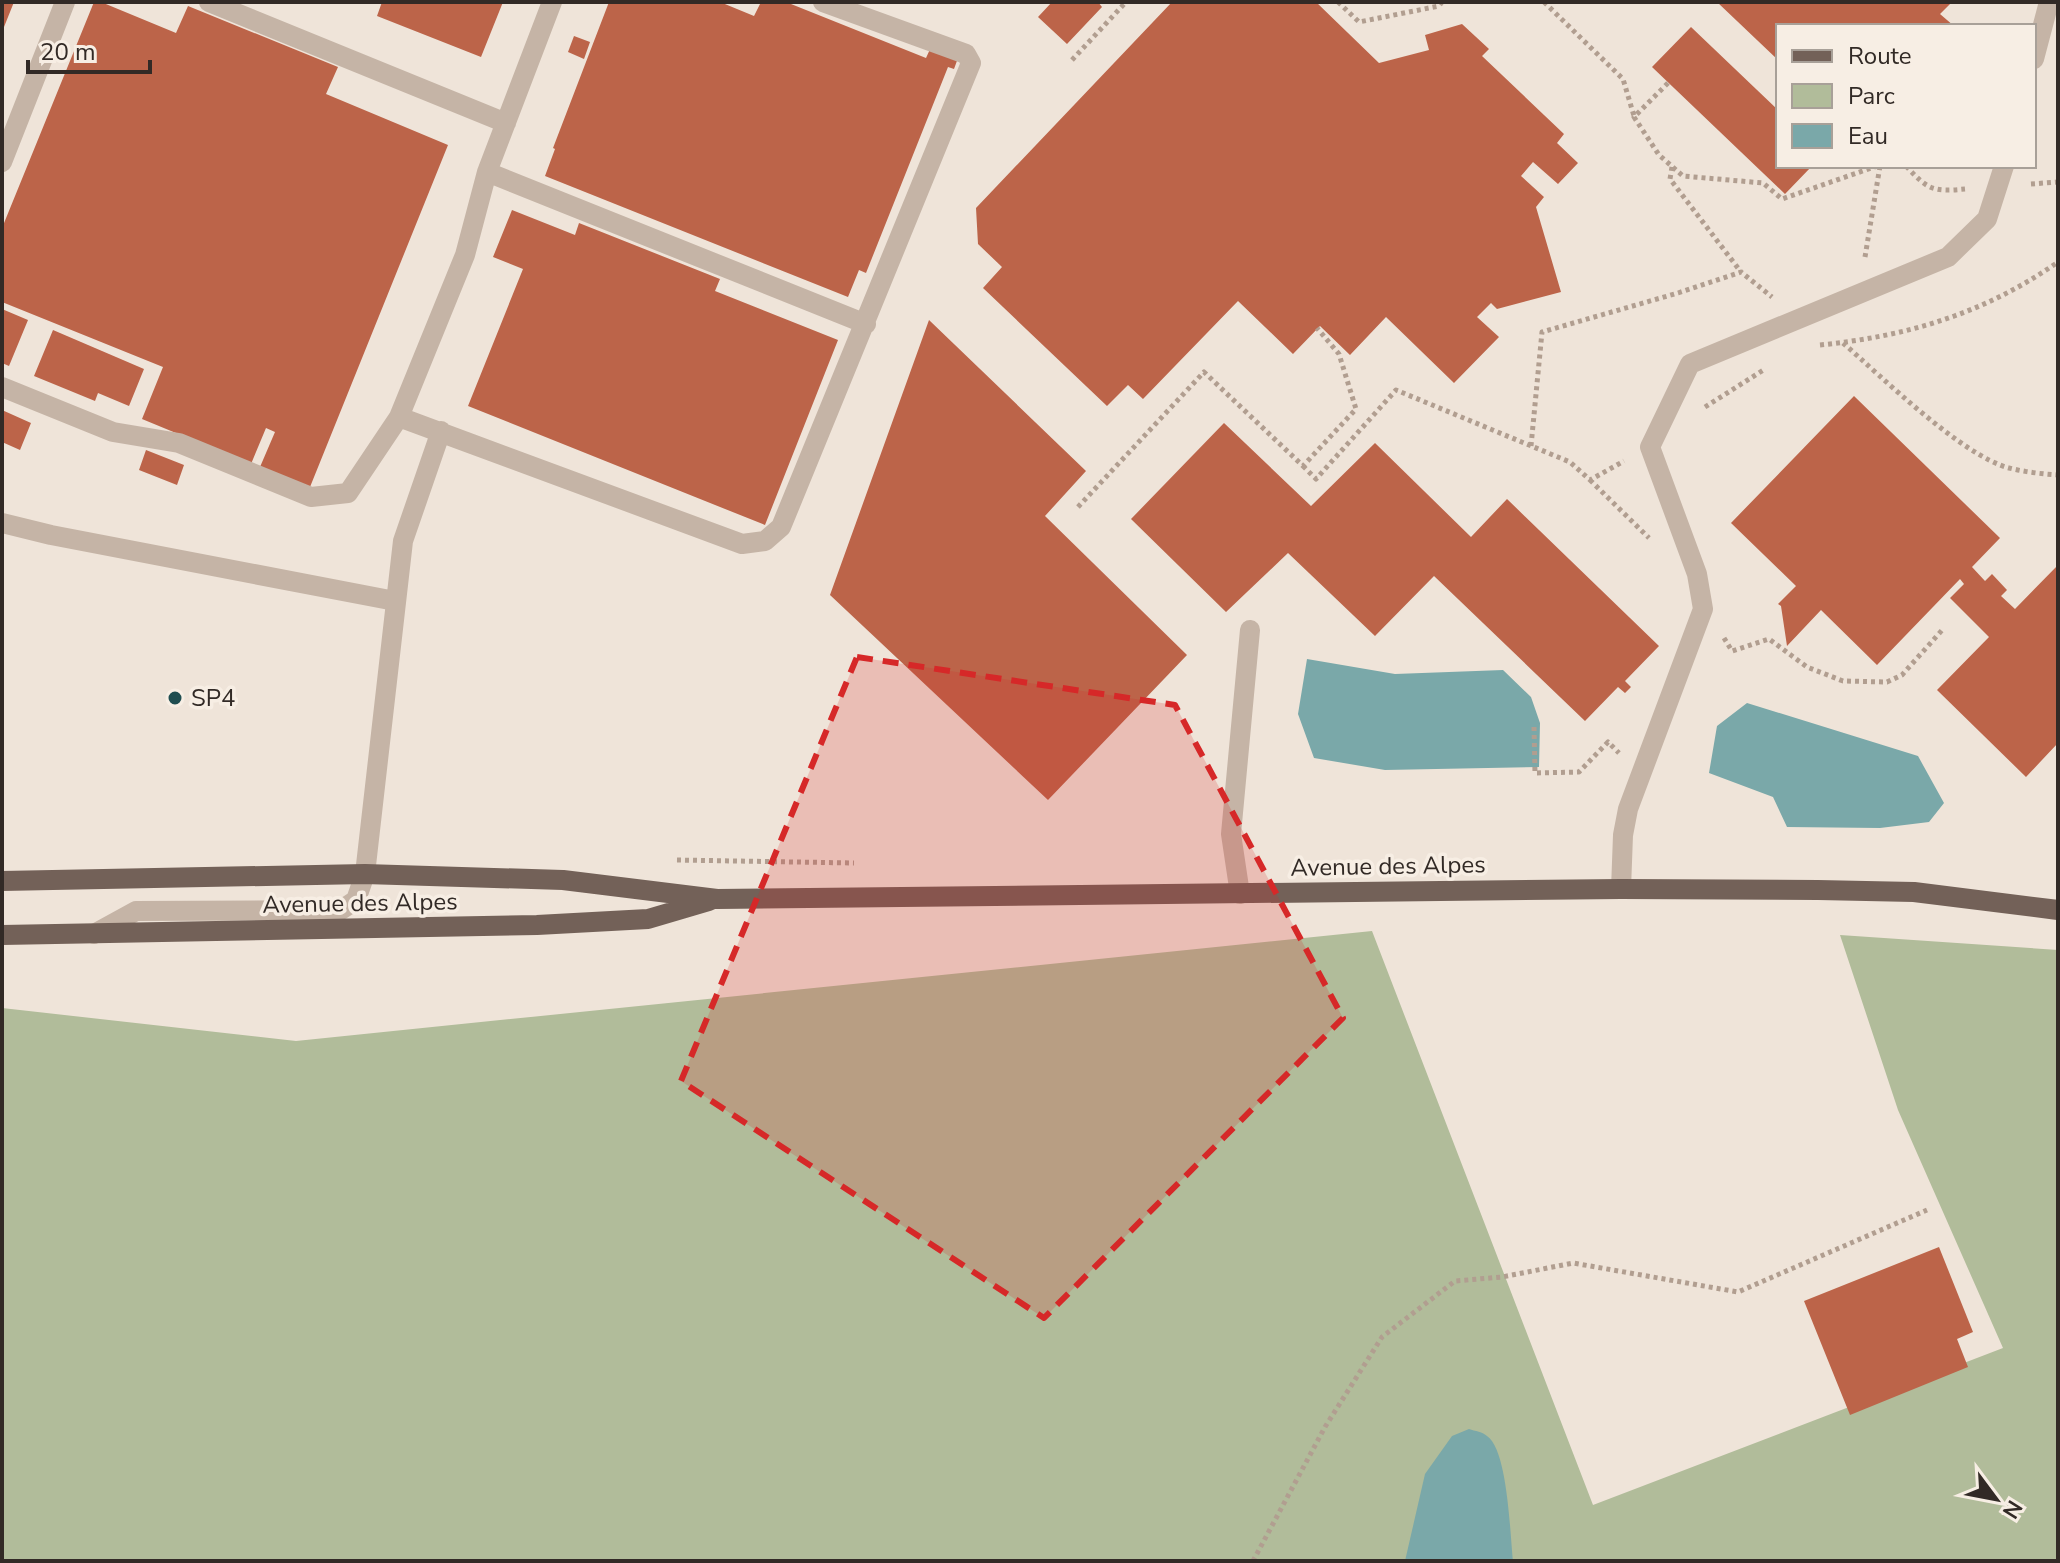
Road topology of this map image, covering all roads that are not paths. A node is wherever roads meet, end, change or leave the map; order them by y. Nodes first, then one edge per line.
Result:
1 (65, 2) edge
2 (209, 2) edge
3 (552, 2) edge
4 (823, 2) edge
5 (2049, 2) edge
6 (2036, 51) edge
7 (506, 123) junction
8 (2, 162) edge
9 (2003, 168) edge
10 (487, 172) junction
11 (866, 324) junction
12 (2, 387) edge
13 (399, 417) junction
14 (441, 431) junction
15 (2, 523) edge
16 (395, 601) junction
17 (1250, 630) dead end
18 (365, 874) junction
19 (2, 881) edge
20 (1621, 889) junction
21 (1240, 894) junction
22 (717, 899) junction
23 (2058, 910) edge
24 (94, 934) junction
25 (2, 935) edge

1 - 8 lane
2 - 7 lane
3 - 7 lane
4 - 11 lane
5 - 6 lane
7 - 10 lane
9 - 20 lane
10 - 11 lane
10 - 13 lane
11 - 14 lane
12 - 13 lane
13 - 14 lane
14 - 16 lane
15 - 16 lane
16 - 18 lane
17 - 21 lane
18 - 19 main road, Avenue des Alpes
18 - 22 main road, Avenue des Alpes
18 - 24 lane
20 - 21 main road, Avenue des Alpes
20 - 23 main road, Avenue des Alpes
21 - 22 main road, Avenue des Alpes
22 - 24 main road, Avenue des Alpes
24 - 25 main road, Avenue des Alpes

